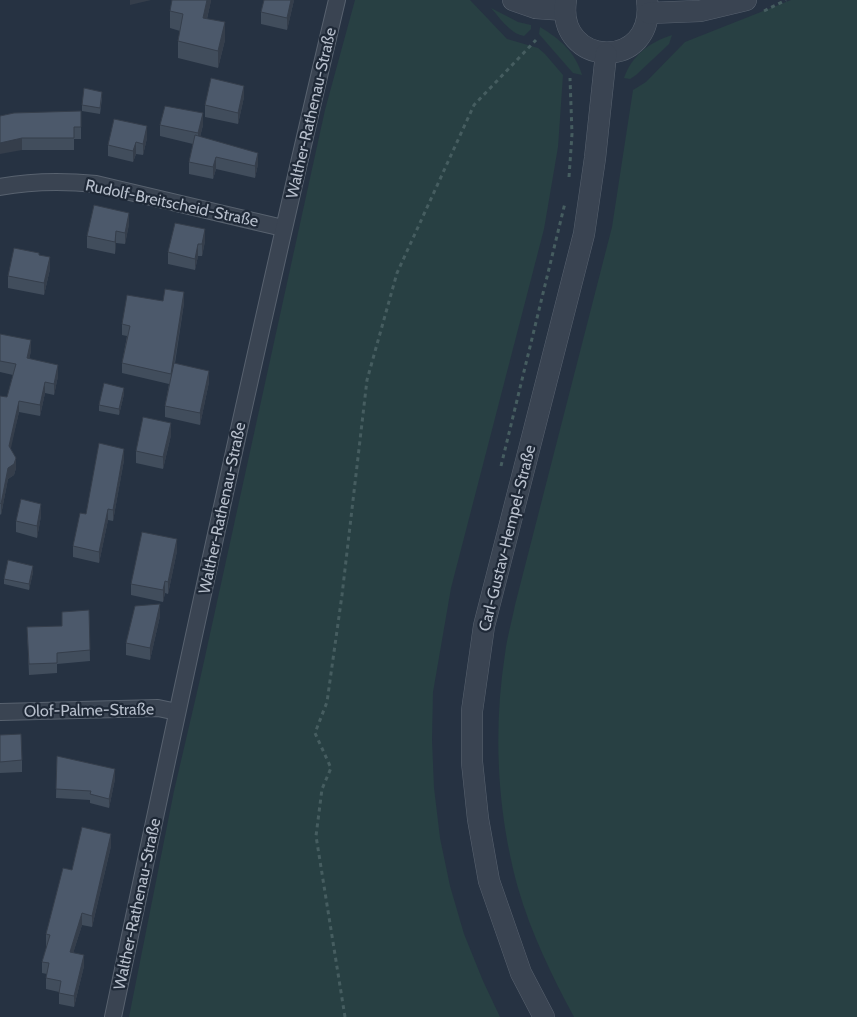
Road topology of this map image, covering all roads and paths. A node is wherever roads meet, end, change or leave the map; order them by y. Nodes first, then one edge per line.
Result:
1 (337, 0) edge
2 (513, 0) edge
3 (746, 0) edge
4 (566, 5) edge
5 (648, 6) edge
6 (536, 40) dead end
7 (606, 54) junction
8 (570, 78) dead end
9 (569, 182) dead end
10 (0, 187) edge
11 (283, 228) junction
12 (0, 712) edge
13 (177, 712) junction
14 (113, 1017) edge
15 (345, 1017) edge
16 (544, 1017) edge

1 - 11 street, Walther-Rathenau-Straße
2 - 4 street
3 - 5 street
4 - 7 street
5 - 7 street
6 - 15 path
7 - 16 street, Carl-Gustav-Hempel-Straße
8 - 9 path
10 - 11 street, Rudolf-Breitscheid-Straße
11 - 13 street, Walther-Rathenau-Straße
12 - 13 street, Olof-Palme-Straße
13 - 14 street, Walther-Rathenau-Straße

